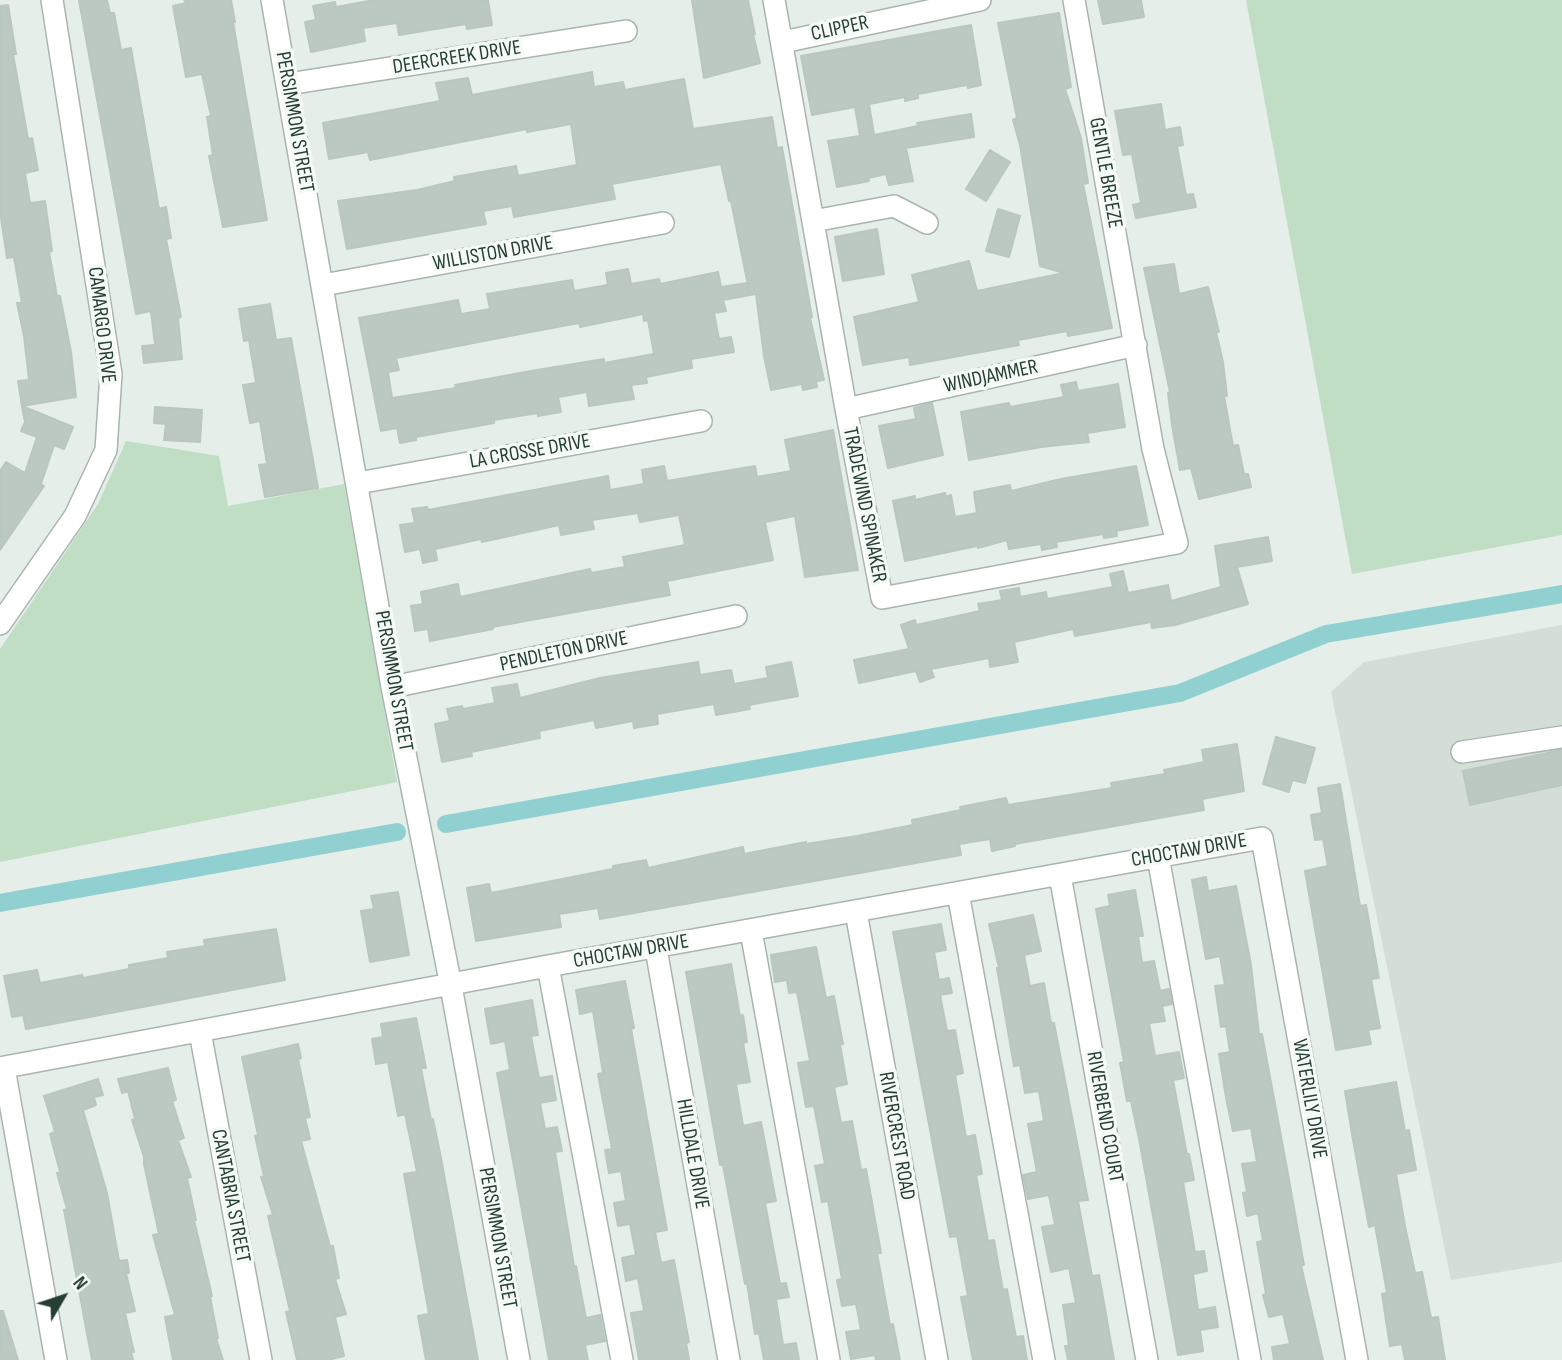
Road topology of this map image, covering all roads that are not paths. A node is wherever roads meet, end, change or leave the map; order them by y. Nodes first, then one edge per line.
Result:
1 (51, 0) edge
2 (272, 0) edge
3 (774, 0) edge
4 (980, 0) edge
5 (1073, 0) edge
6 (626, 31) dead end
7 (783, 42) junction
8 (288, 84) junction
9 (813, 221) junction
10 (663, 223) dead end
11 (927, 223) dead end
12 (323, 285) junction
13 (1136, 345) junction
14 (846, 409) junction
15 (701, 421) dead end
16 (358, 483) junction
17 (736, 616) dead end
18 (0, 624) edge
19 (392, 687) junction
20 (1562, 737) edge
21 (1462, 752) dead end
22 (1262, 838) joint
23 (1158, 857) junction
24 (1060, 875) junction
25 (958, 893) junction
26 (856, 912) junction
27 (751, 931) junction
28 (656, 949) junction
29 (548, 966) junction
30 (452, 986) junction
31 (200, 1032) junction
32 (2, 1068) edge
33 (56, 1360) edge
34 (261, 1360) edge
35 (519, 1360) edge
36 (622, 1360) edge
37 (729, 1360) edge
38 (829, 1360) edge
39 (937, 1360) edge
40 (1044, 1360) edge
41 (1147, 1360) edge
42 (1250, 1360) edge
43 (1357, 1360) edge

1 - 18 street, CAMARGO DRIVE
2 - 8 street, PERSIMMON STREET
3 - 7 street, TRADEWIND SPINAKER
4 - 7 street, CLIPPER
5 - 13 street, GENTLE BREEZE
6 - 8 street, DEERCREEK DRIVE
7 - 9 street, TRADEWIND SPINAKER
8 - 12 street, PERSIMMON STREET
9 - 11 street
9 - 14 street, TRADEWIND SPINAKER
10 - 12 street, WILLISTON DRIVE
12 - 16 street, PERSIMMON STREET
13 - 14 street, WINDJAMMER
13 - 14 street, TRADEWIND SPINAKER
15 - 16 street, LA CROSSE DRIVE
16 - 19 street, PERSIMMON STREET
17 - 19 street, PENDLETON DRIVE
19 - 30 street, PERSIMMON STREET
20 - 21 street
22 - 23 street, CHOCTAW DRIVE
22 - 43 street, WATERLILY DRIVE
23 - 24 street, CHOCTAW DRIVE
23 - 42 street
24 - 25 street, CHOCTAW DRIVE
24 - 41 street, RIVERBEND COURT
25 - 26 street, CHOCTAW DRIVE
25 - 40 street
26 - 27 street, CHOCTAW DRIVE
26 - 39 street, RIVERCREST ROAD
27 - 28 street, CHOCTAW DRIVE
27 - 38 street
28 - 29 street, CHOCTAW DRIVE
28 - 37 street, HILLDALE DRIVE
29 - 30 street, CHOCTAW DRIVE
29 - 36 street
30 - 31 street, CHOCTAW DRIVE
30 - 35 street, PERSIMMON STREET
31 - 32 street, CHOCTAW DRIVE
31 - 34 street, CANTABRIA STREET
32 - 33 street

